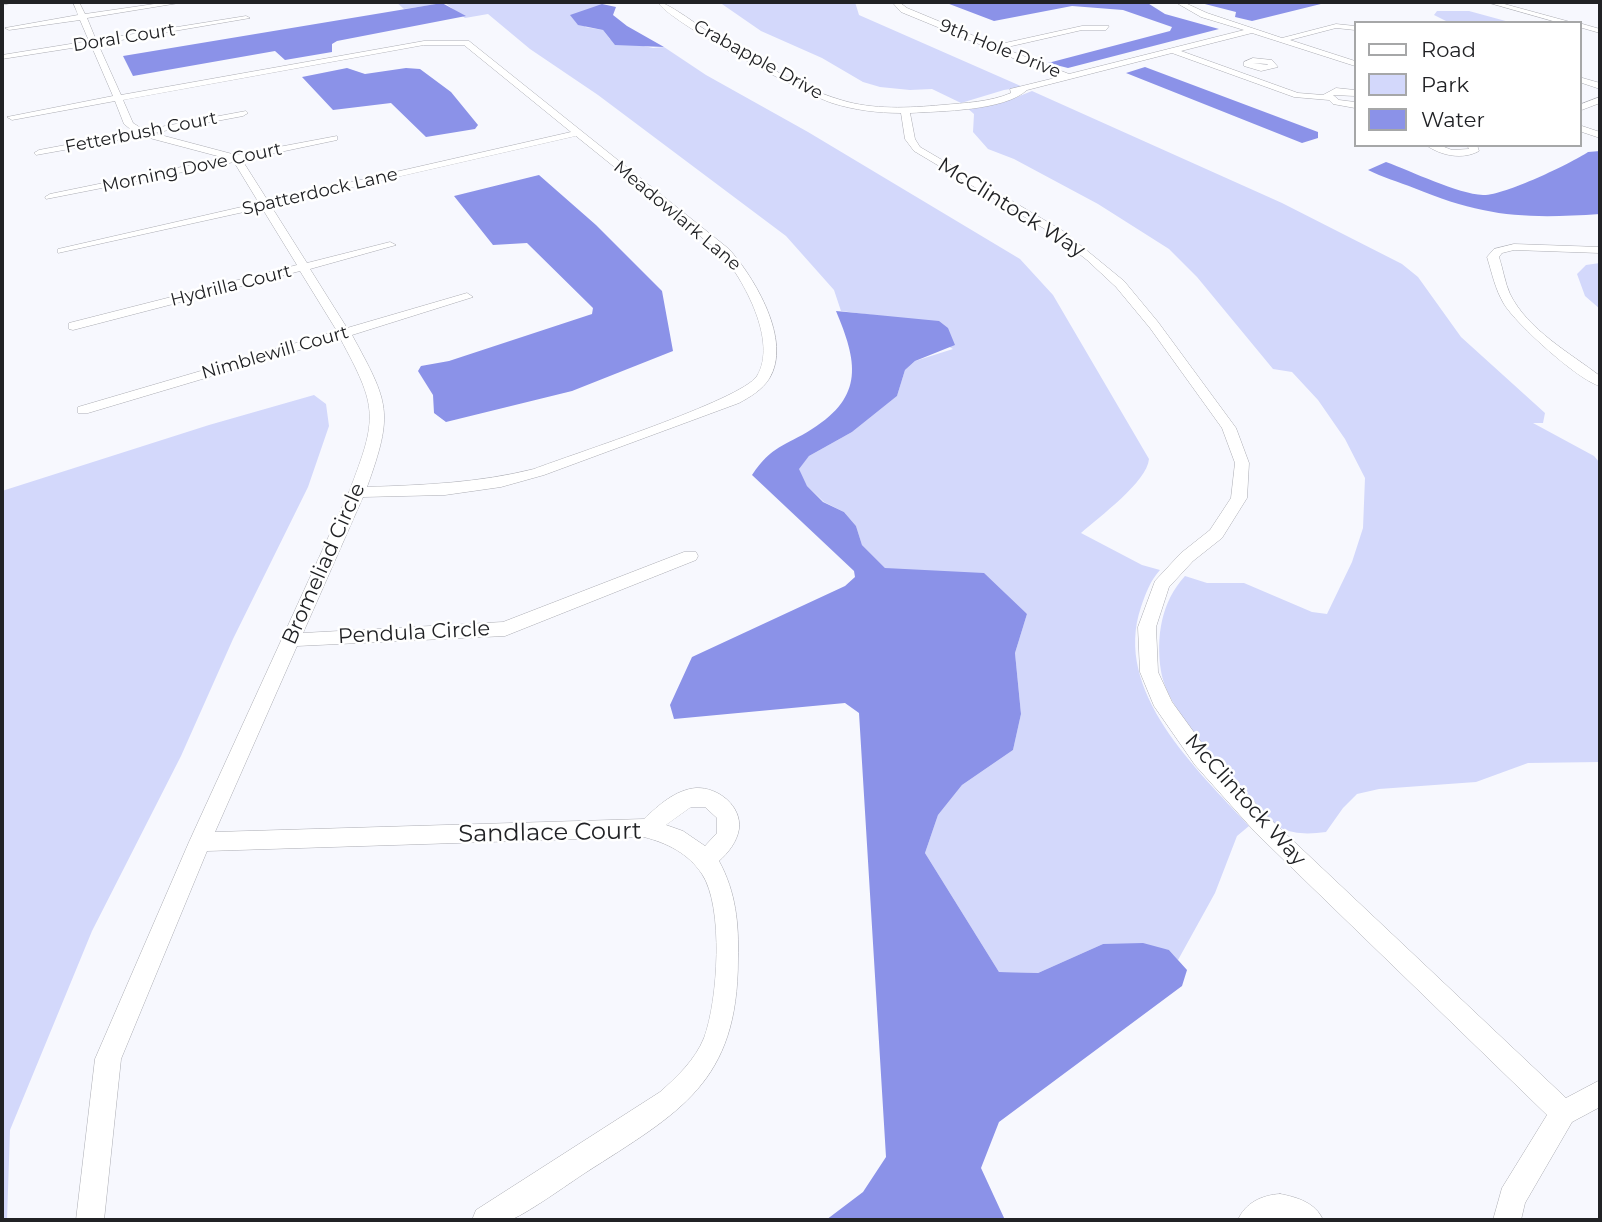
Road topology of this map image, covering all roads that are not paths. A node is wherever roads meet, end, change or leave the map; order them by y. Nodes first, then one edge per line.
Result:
1 (12, 2) edge
2 (76, 2) edge
3 (181, 2) edge
4 (664, 2) edge
5 (895, 2) edge
6 (1178, 2) edge
7 (1490, 2) edge
8 (2, 3) edge
9 (83, 17) junction
10 (246, 18) dead end
11 (1562, 21) edge
12 (1581, 26) edge
13 (9, 28) dead end
14 (1106, 28) dead end
15 (1354, 28) edge
16 (1250, 31) junction
17 (1600, 31) edge
18 (1280, 41) junction
19 (94, 43) junction
20 (996, 47) junction
21 (1174, 51) junction
22 (2, 57) edge
23 (1354, 66) edge
24 (1252, 67) dead end
25 (1234, 72) junction
26 (1070, 78) junction
27 (1581, 80) edge
28 (1600, 86) edge
29 (1354, 93) edge
30 (116, 98) junction
31 (1328, 98) junction
32 (1600, 100) edge
33 (1354, 105) edge
34 (1581, 107) edge
35 (905, 111) junction
36 (243, 113) dead end
37 (12, 117) dead end
38 (1581, 129) edge
39 (139, 133) junction
40 (577, 134) junction
41 (1581, 135) edge
42 (1600, 135) edge
43 (334, 138) dead end
44 (1600, 141) edge
45 (1437, 147) edge
46 (1473, 147) edge
47 (39, 153) dead end
48 (237, 159) junction
49 (50, 197) dead end
50 (265, 204) junction
51 (390, 245) dead end
52 (1600, 250) edge
53 (62, 251) dead end
54 (302, 268) junction
55 (467, 297) dead end
56 (73, 326) dead end
57 (344, 333) junction
58 (1600, 382) edge
59 (83, 410) dead end
60 (357, 492) junction
61 (690, 556) dead end
62 (291, 640) junction
63 (648, 829) junction
64 (200, 842) junction
65 (705, 860) junction
66 (1600, 1094) edge
67 (1563, 1113) junction
68 (90, 1220) edge
69 (486, 1220) edge
70 (1252, 1220) edge
71 (1310, 1220) edge
72 (1507, 1220) edge

1 - 8 street
2 - 9 street
3 - 9 street
4 - 35 street, Crabapple Drive
5 - 20 street, 9th Hole Drive
6 - 16 street
7 - 11 street
9 - 13 street
9 - 19 street
10 - 19 street, Doral Court
12 - 17 street
14 - 20 street
15 - 18 street
16 - 18 street
16 - 21 street, Crabapple Drive
18 - 23 street
19 - 22 street, Doral Court
19 - 30 street
20 - 26 street, 9th Hole Drive
21 - 25 street
21 - 26 street, Crabapple Drive
24 - 25 street
25 - 31 street
26 - 35 street, Crabapple Drive
27 - 28 street
29 - 31 street
30 - 37 street, Meadowlark Lane
30 - 39 street
30 - 40 street, Meadowlark Lane
31 - 33 street
32 - 34 street
35 - 67 street, McClintock Way
36 - 39 street, Fetterbush Court
38 - 42 street
39 - 47 street, Fetterbush Court
39 - 48 street
40 - 50 street, Spatterdock Lane
40 - 60 street, Meadowlark Lane
41 - 44 street
43 - 48 street, Morning Dove Court
45 - 46 street
48 - 49 street, Morning Dove Court
48 - 50 street, Bromeliad Circle
50 - 53 street, Spatterdock Lane
50 - 54 street, Bromeliad Circle
51 - 54 street, Hydrilla Court
52 - 58 street
54 - 56 street, Hydrilla Court
54 - 57 street, Bromeliad Circle
55 - 57 street, Nimblewill Court
57 - 59 street, Nimblewill Court
57 - 60 street, Bromeliad Circle
60 - 62 street, Bromeliad Circle
61 - 62 street, Pendula Circle
62 - 64 street, Bromeliad Circle
63 - 64 street, Sandlace Court
63 - 65 street, Sandlace Court
63 - 65 street
64 - 68 street, Bromeliad Circle
65 - 69 street, Sandlace Court
66 - 67 street
67 - 72 street
70 - 71 street

